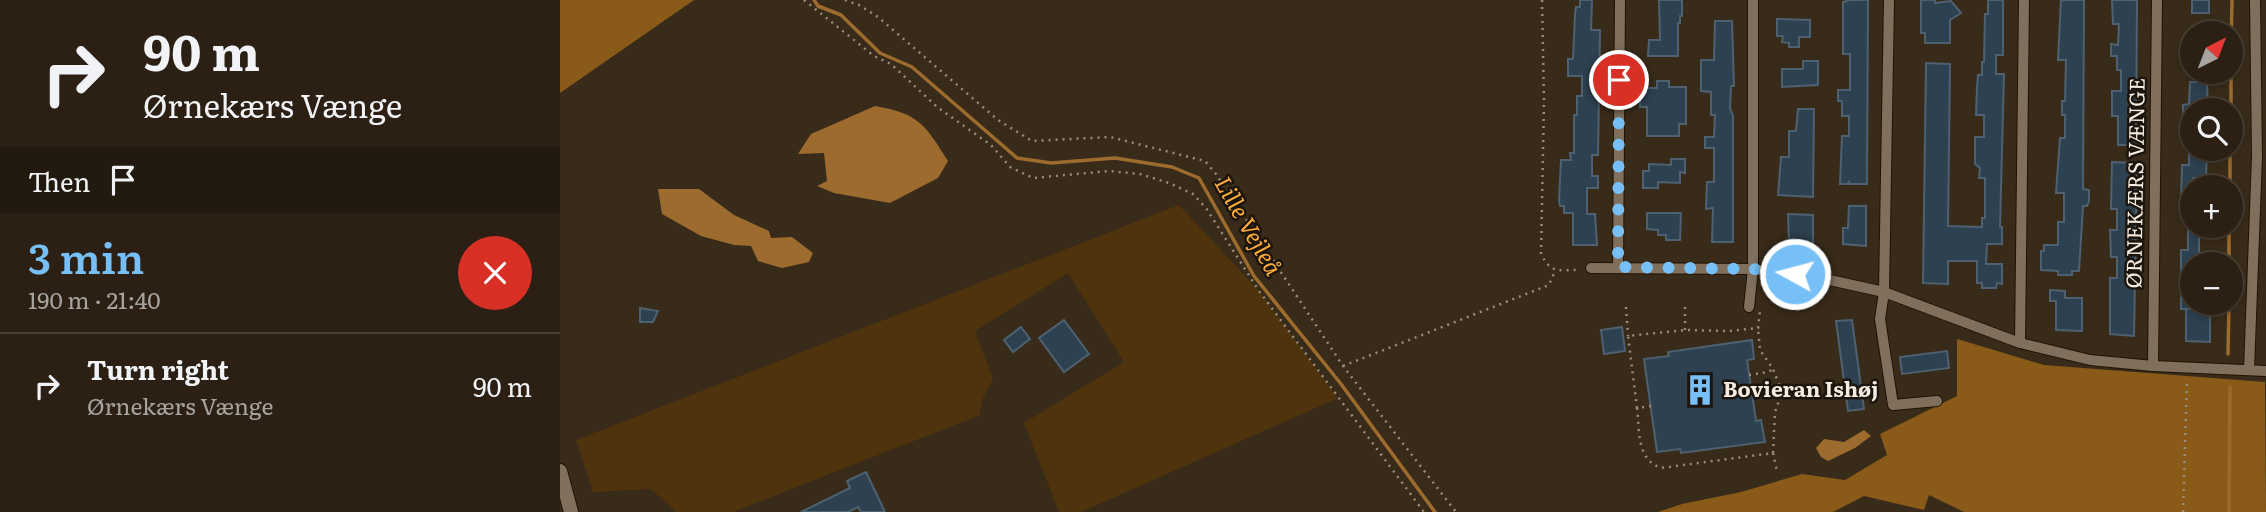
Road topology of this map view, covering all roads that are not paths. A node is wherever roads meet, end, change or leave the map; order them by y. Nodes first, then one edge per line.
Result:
1 (1620, 0) edge
2 (1753, 0) edge
3 (1889, 0) edge
4 (2024, 0) edge
5 (2157, 0) edge
6 (2256, 0) edge
7 (1618, 267) junction
8 (1591, 268) road end
9 (1753, 269) junction
10 (1884, 292) junction
11 (1755, 307) road end
12 (2020, 343) junction
13 (2154, 366) junction
14 (2249, 370) junction
15 (2266, 371) edge
16 (1937, 401) dead end
17 (560, 471) edge
18 (570, 512) edge

1 - 7 street
2 - 9 street
3 - 10 street
4 - 12 street
5 - 13 street, ØRNEKÆRS VÆNGE
6 - 14 street
7 - 8 street
7 - 9 street
9 - 10 street
9 - 11 street
10 - 12 street
10 - 16 street
12 - 13 street
13 - 14 street
14 - 15 street
17 - 18 street

